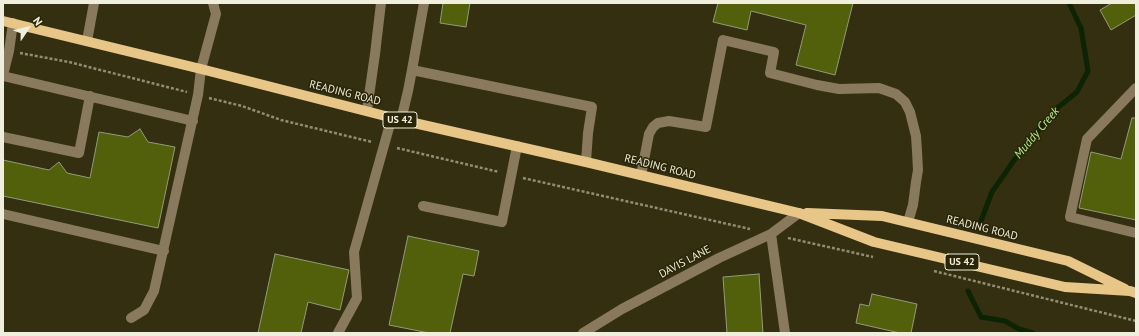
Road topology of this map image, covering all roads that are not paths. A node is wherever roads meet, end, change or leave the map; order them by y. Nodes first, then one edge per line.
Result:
1 (94, 3) edge
2 (213, 3) edge
3 (381, 3) edge
4 (424, 3) edge
5 (3, 21) edge
6 (13, 23) junction
7 (87, 41) junction
8 (202, 69) junction
9 (412, 70) junction
10 (3, 76) edge
11 (1136, 88) edge
12 (90, 96) junction
13 (367, 110) junction
14 (396, 118) junction
15 (193, 121) junction
16 (3, 137) edge
17 (517, 146) junction
18 (586, 162) junction
19 (641, 175) junction
20 (423, 206) dead end
21 (799, 213) junction
22 (3, 214) edge
23 (908, 222) junction
24 (1136, 233) edge
25 (771, 234) junction
26 (164, 251) junction
27 (1133, 292) edge
28 (131, 318) dead end
29 (338, 333) edge
30 (583, 333) edge
31 (785, 333) edge

1 - 7 street
2 - 8 street
3 - 13 street
4 - 9 street
5 - 6 main road, READING ROAD / US 42
6 - 7 main road, READING ROAD / US 42
6 - 10 street
7 - 8 main road, READING ROAD / US 42
8 - 13 main road, READING ROAD / US 42
8 - 15 street
9 - 14 street
9 - 18 street
10 - 12 street
11 - 24 street
12 - 15 street
12 - 16 street
13 - 14 main road, READING ROAD / US 42
14 - 17 main road, READING ROAD / US 42
14 - 29 street
15 - 26 street
17 - 18 main road, READING ROAD / US 42
17 - 20 street
18 - 19 main road, READING ROAD / US 42
19 - 21 main road, READING ROAD / US 42
19 - 23 street
21 - 23 main road, READING ROAD / US 42
21 - 25 street, DAVIS LANE
21 - 27 main road, READING ROAD / US 42
22 - 26 street
23 - 27 main road, READING ROAD / US 42
25 - 30 street, DAVIS LANE
25 - 31 street
26 - 28 street

